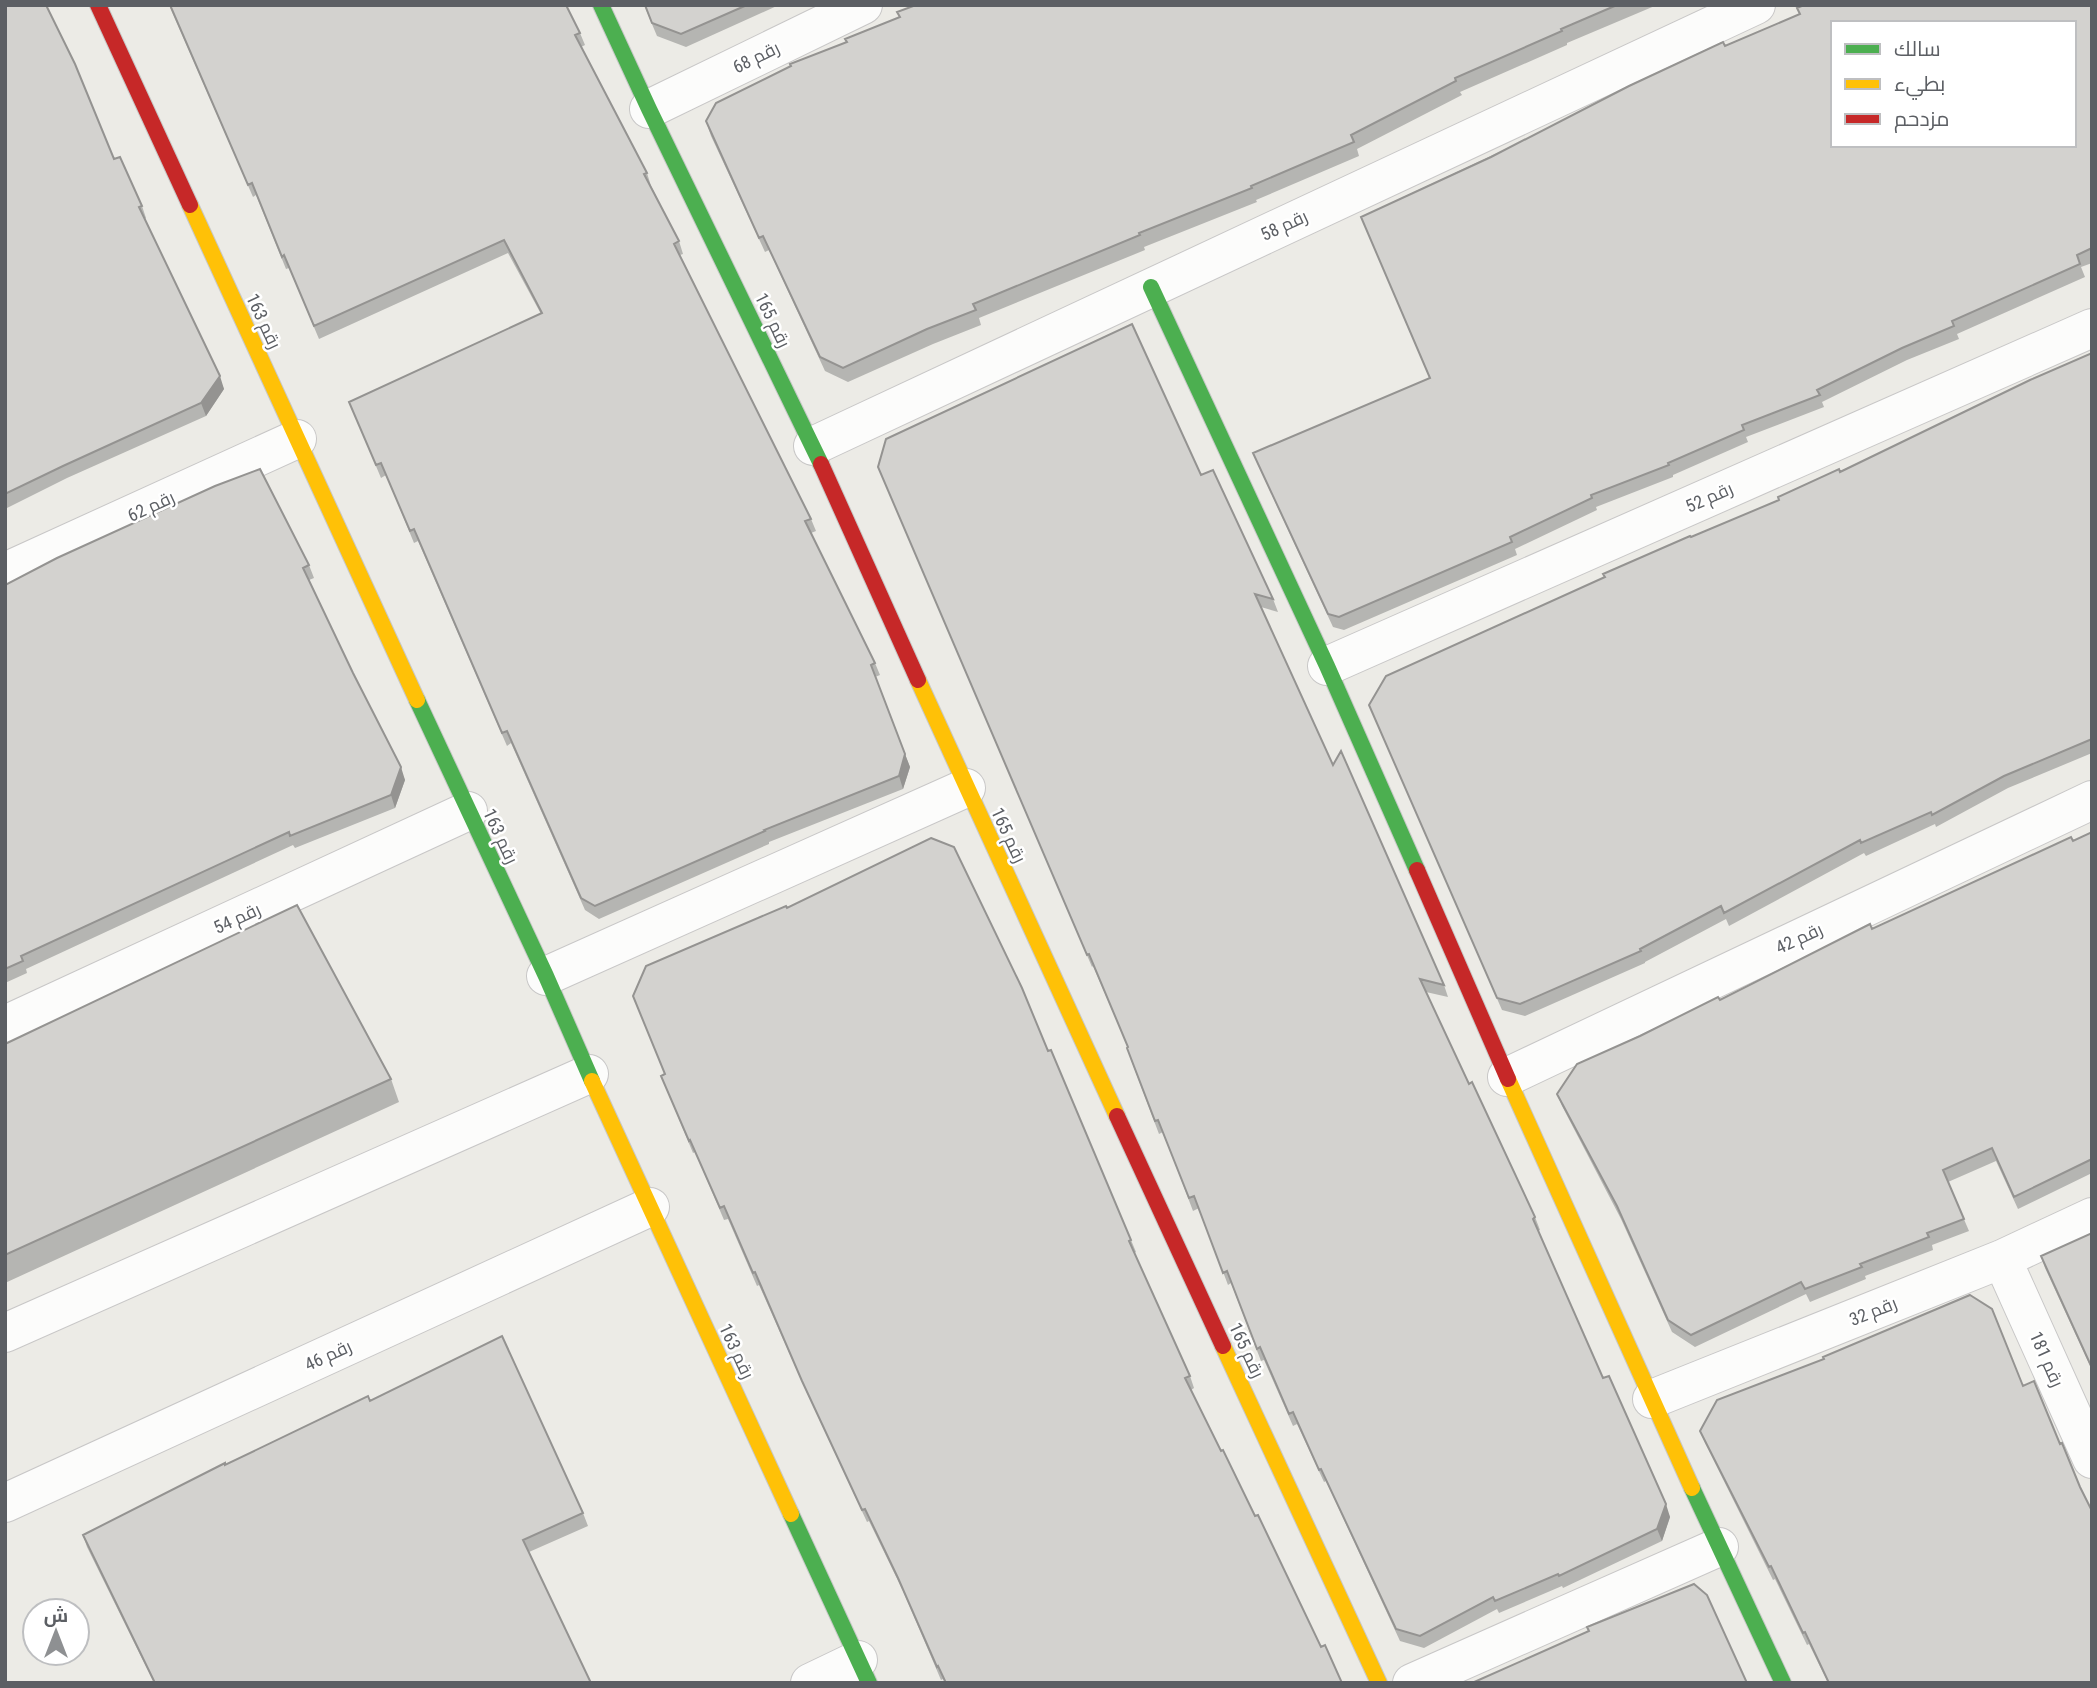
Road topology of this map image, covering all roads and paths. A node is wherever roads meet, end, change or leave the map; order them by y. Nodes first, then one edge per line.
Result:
1 (98, 5) edge
2 (601, 5) edge
3 (863, 5) edge
4 (1756, 5) edge
5 (649, 109) junction
6 (1151, 287) junction
7 (2092, 328) edge
8 (297, 439) junction
9 (813, 446) junction
10 (5, 572) edge
11 (1326, 666) junction
12 (966, 788) junction
13 (2092, 800) edge
14 (468, 811) junction
15 (546, 976) junction
16 (5, 1026) edge
17 (589, 1074) junction
18 (1507, 1077) junction
19 (650, 1208) junction
20 (2092, 1217) edge
21 (2003, 1259) junction
22 (5, 1333) edge
23 (1652, 1399) junction
24 (2092, 1459) edge
25 (5, 1503) edge
26 (1719, 1547) junction
27 (864, 1671) edge
28 (810, 1683) edge
29 (1379, 1683) edge
30 (1412, 1683) edge
31 (1783, 1683) edge

1 - 8 street, رقم 163
2 - 5 street, رقم 165
3 - 5 street, رقم 68
4 - 6 street, رقم 58
5 - 9 street, رقم 165
6 - 9 street, رقم 58
6 - 11 street
7 - 11 street, رقم 52
8 - 10 street, رقم 62
8 - 14 street, رقم 163
9 - 12 street, رقم 165
11 - 18 street
12 - 15 street
12 - 29 street, رقم 165
13 - 18 street, رقم 42
14 - 15 street, رقم 163
14 - 16 street, رقم 54
15 - 17 street, رقم 163
17 - 19 street, رقم 163
17 - 22 street
18 - 23 street
19 - 25 street, رقم 46
19 - 27 street, رقم 163
20 - 21 street, رقم 32
21 - 23 street, رقم 32
21 - 24 street, رقم 181
23 - 26 street
26 - 30 street
26 - 31 street
27 - 28 street

